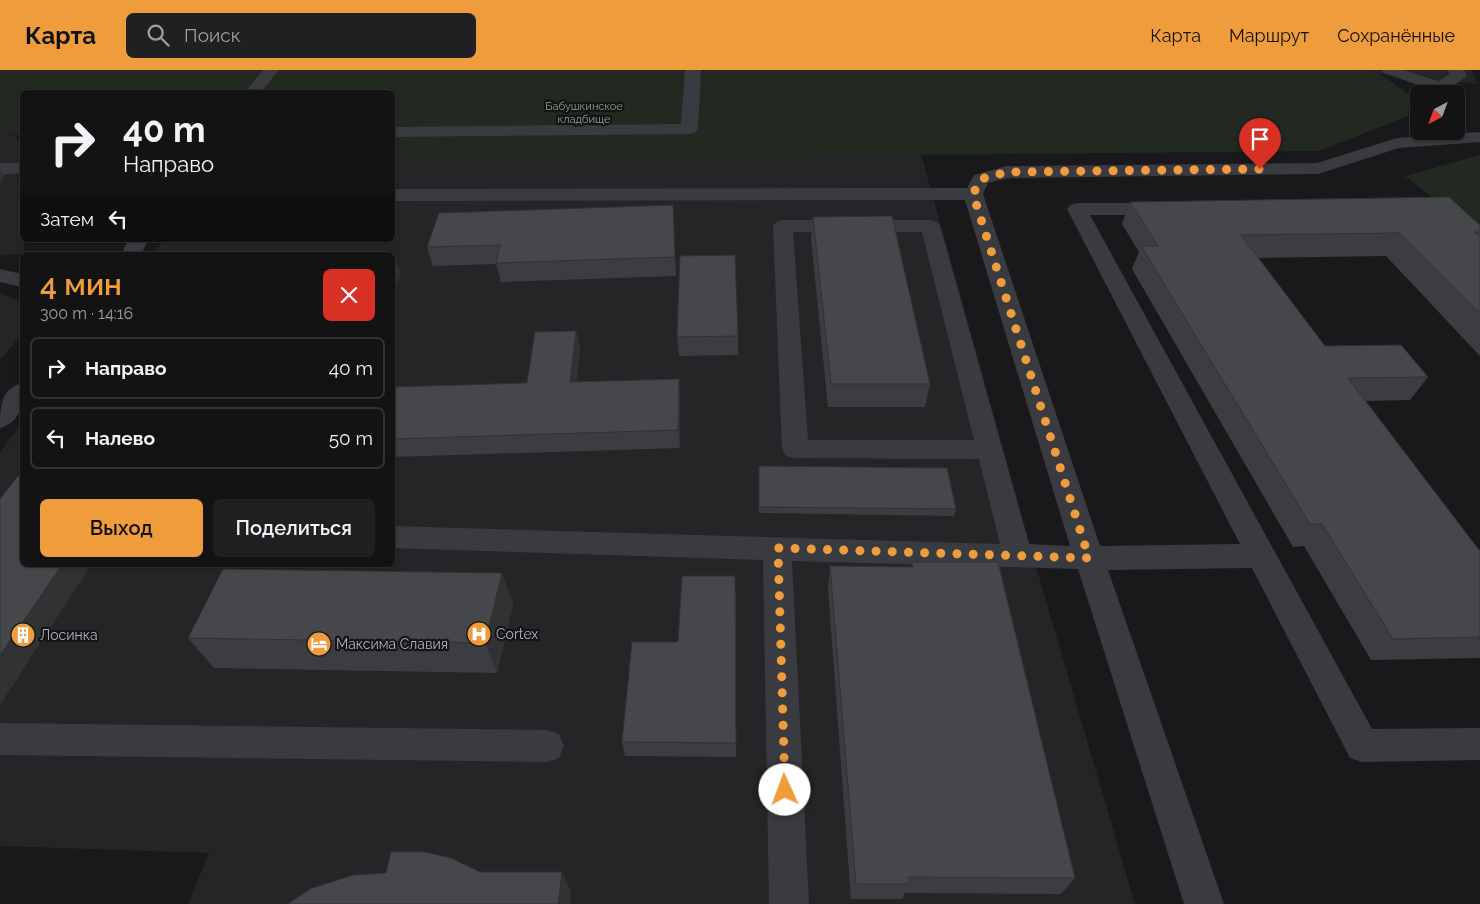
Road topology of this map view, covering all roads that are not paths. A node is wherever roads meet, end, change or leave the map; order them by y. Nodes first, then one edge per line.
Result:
1 (271, 70) edge
2 (693, 70) edge
3 (1389, 70) edge
4 (1456, 70) edge
5 (1427, 85) edge
6 (1447, 85) edge
7 (255, 90) edge
8 (395, 132) edge
9 (1465, 137) edge
10 (1480, 137) edge
11 (1415, 140) edge
12 (20, 168) edge
13 (0, 169) edge
14 (973, 194) junction
15 (395, 195) edge
16 (1186, 208) edge
17 (0, 275) edge
18 (20, 280) edge
19 (20, 394) edge
20 (0, 419) edge
21 (20, 419) edge
22 (990, 450) junction
23 (395, 537) edge
24 (778, 548) junction
25 (1017, 556) junction
26 (1261, 556) junction
27 (1089, 558) junction
28 (0, 739) edge
29 (1480, 744) edge
30 (547, 746) dead end
31 (789, 904) edge
32 (1204, 904) edge

1 - 7 street
2 - 8 street
3 - 5 street
4 - 6 street
9 - 10 street
11 - 14 street
12 - 13 street
14 - 15 street
14 - 27 street
16 - 26 street
17 - 18 street
19 - 20 street
20 - 21 street
22 - 22 street
22 - 25 street
23 - 24 street
24 - 25 street
24 - 31 street
25 - 27 street
26 - 27 street
26 - 29 street
27 - 32 street
28 - 30 street

